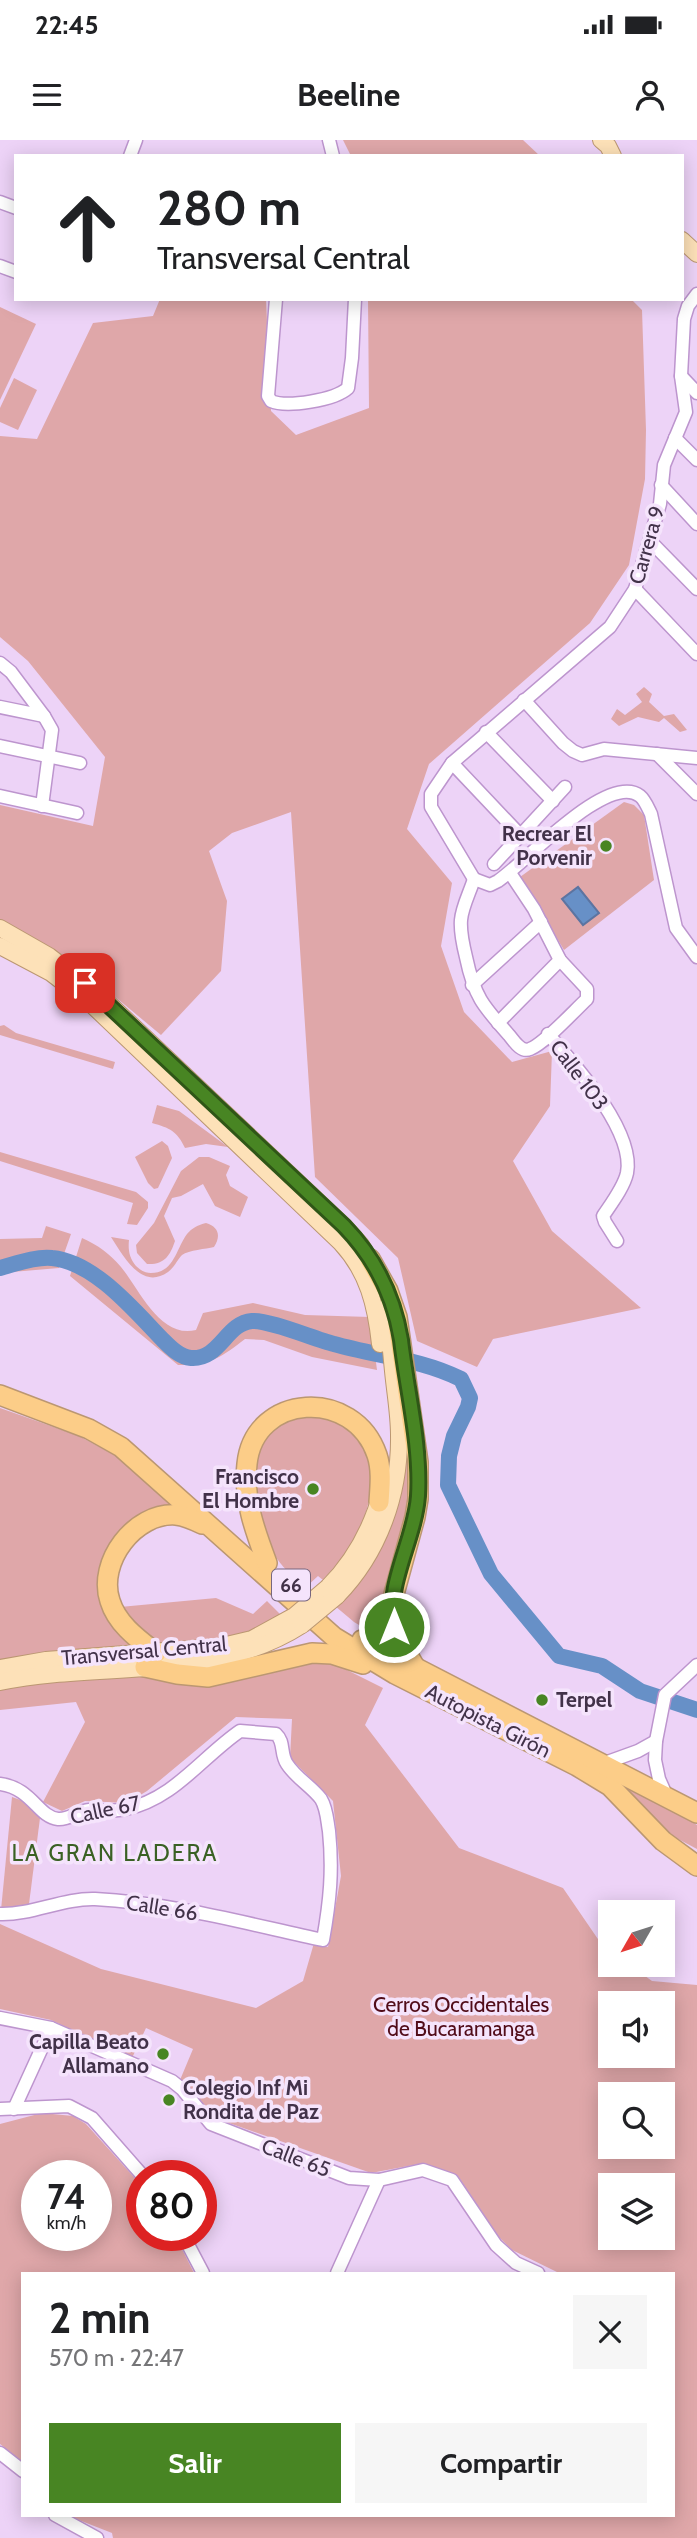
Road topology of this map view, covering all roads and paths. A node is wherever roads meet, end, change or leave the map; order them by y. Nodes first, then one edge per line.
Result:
1 (684, 242) edge
2 (697, 254) edge
3 (697, 294) edge
4 (276, 301) edge
5 (355, 301) edge
6 (684, 308) edge
7 (697, 329) edge
8 (681, 376) junction
9 (697, 393) edge
10 (676, 438) junction
11 (697, 460) edge
12 (661, 485) junction
13 (697, 524) edge
14 (651, 542) junction
15 (635, 589) junction
16 (697, 589) edge
17 (697, 654) edge
18 (0, 663) edge
19 (524, 700) junction
20 (0, 707) edge
21 (44, 716) junction
22 (486, 732) junction
23 (0, 746) edge
24 (657, 754) junction
25 (48, 756) junction
26 (697, 758) edge
27 (80, 763) dead end
28 (452, 763) junction
29 (694, 786) edge
30 (565, 787) dead end
31 (0, 796) edge
32 (553, 802) junction
33 (42, 806) junction
34 (77, 813) dead end
35 (521, 836) junction
36 (494, 864) dead end
37 (510, 873) junction
38 (474, 879) junction
39 (541, 922) junction
40 (0, 928) edge
41 (0, 946) edge
42 (697, 957) edge
43 (560, 960) junction
44 (472, 985) junction
45 (498, 1023) junction
46 (548, 1034) junction
47 (617, 1241) dead end
48 (370, 1259) joint
49 (390, 1339) junction
50 (394, 1372) junction
51 (0, 1382) edge
52 (0, 1395) edge
53 (379, 1503) junction
54 (226, 1540) junction
55 (267, 1563) junction
56 (333, 1591) junction
57 (150, 1660) junction
58 (697, 1665) edge
59 (0, 1668) edge
60 (415, 1668) junction
61 (395, 1674) junction
62 (0, 1682) edge
63 (656, 1741) junction
64 (602, 1764) junction
65 (0, 1784) edge
66 (667, 1797) junction
67 (693, 1813) edge
68 (663, 1841) junction
69 (697, 1856) edge
70 (697, 1866) edge
71 (0, 1914) edge
72 (323, 1940) joint
73 (0, 2018) edge
74 (51, 2028) junction
75 (0, 2109) edge
76 (14, 2109) junction
77 (129, 2160) edge
78 (379, 2180) junction
79 (191, 2251) edge
80 (202, 2272) edge
81 (337, 2272) edge
82 (536, 2272) edge
83 (0, 2453) edge
84 (21, 2469) edge
85 (59, 2517) edge
86 (97, 2538) edge

1 - 2 main road
3 - 6 street
4 - 5 street
6 - 7 street
6 - 8 street, Carrera 9
8 - 9 street
8 - 10 street, Carrera 9
10 - 11 street
10 - 12 street, Carrera 9
12 - 13 street
12 - 14 street, Carrera 9
14 - 15 street, Carrera 9
14 - 16 street
15 - 17 street
15 - 19 street, Carrera 9
18 - 21 street
19 - 22 street, Carrera 9
19 - 24 street
20 - 21 street
21 - 25 street
22 - 28 street, Carrera 9
22 - 32 street
23 - 25 street
24 - 26 street
24 - 29 street
25 - 27 street
25 - 33 street
28 - 35 street
28 - 38 street, Carrera 9
30 - 32 street
31 - 33 street
32 - 35 street
33 - 34 street
35 - 36 street
37 - 38 street
37 - 39 street
37 - 42 street
38 - 44 street, Calle 103
39 - 43 street
39 - 44 street
40 - 48 main road
41 - 49 main road
43 - 45 street
43 - 46 street
44 - 45 street, Calle 103
45 - 46 street, Calle 103
46 - 47 street, Calle 103
48 - 49 highway
49 - 50 highway
50 - 53 main road, Transversal Central
50 - 56 main road, Transversal Central
50 - 60 highway
51 - 55 highway, Autopista Girón / 66
52 - 54 highway, Autopista Girón / 66
53 - 55 highway
53 - 56 main road, Transversal Central
54 - 57 highway
54 - 61 highway, Autopista Girón / 66
55 - 60 highway, Autopista Girón / 66
56 - 57 main road, Transversal Central, bridge
57 - 59 main road, Transversal Central
57 - 61 highway
57 - 62 main road, Transversal Central
58 - 63 street
60 - 64 highway, Autopista Girón / 66
61 - 68 highway, Autopista Girón / 66
63 - 64 street
63 - 66 street
64 - 66 highway, Autopista Girón / 66
65 - 72 street, Calle 67
66 - 67 highway, Autopista Girón / 66
68 - 69 highway
68 - 70 highway, Autopista Girón / 66
71 - 72 street, Calle 66
73 - 74 street, Calle 65
74 - 76 street
74 - 78 street, Calle 65
75 - 76 street
76 - 77 street
78 - 81 street
78 - 82 street, Calle 65
79 - 80 street
83 - 84 street
85 - 86 street

